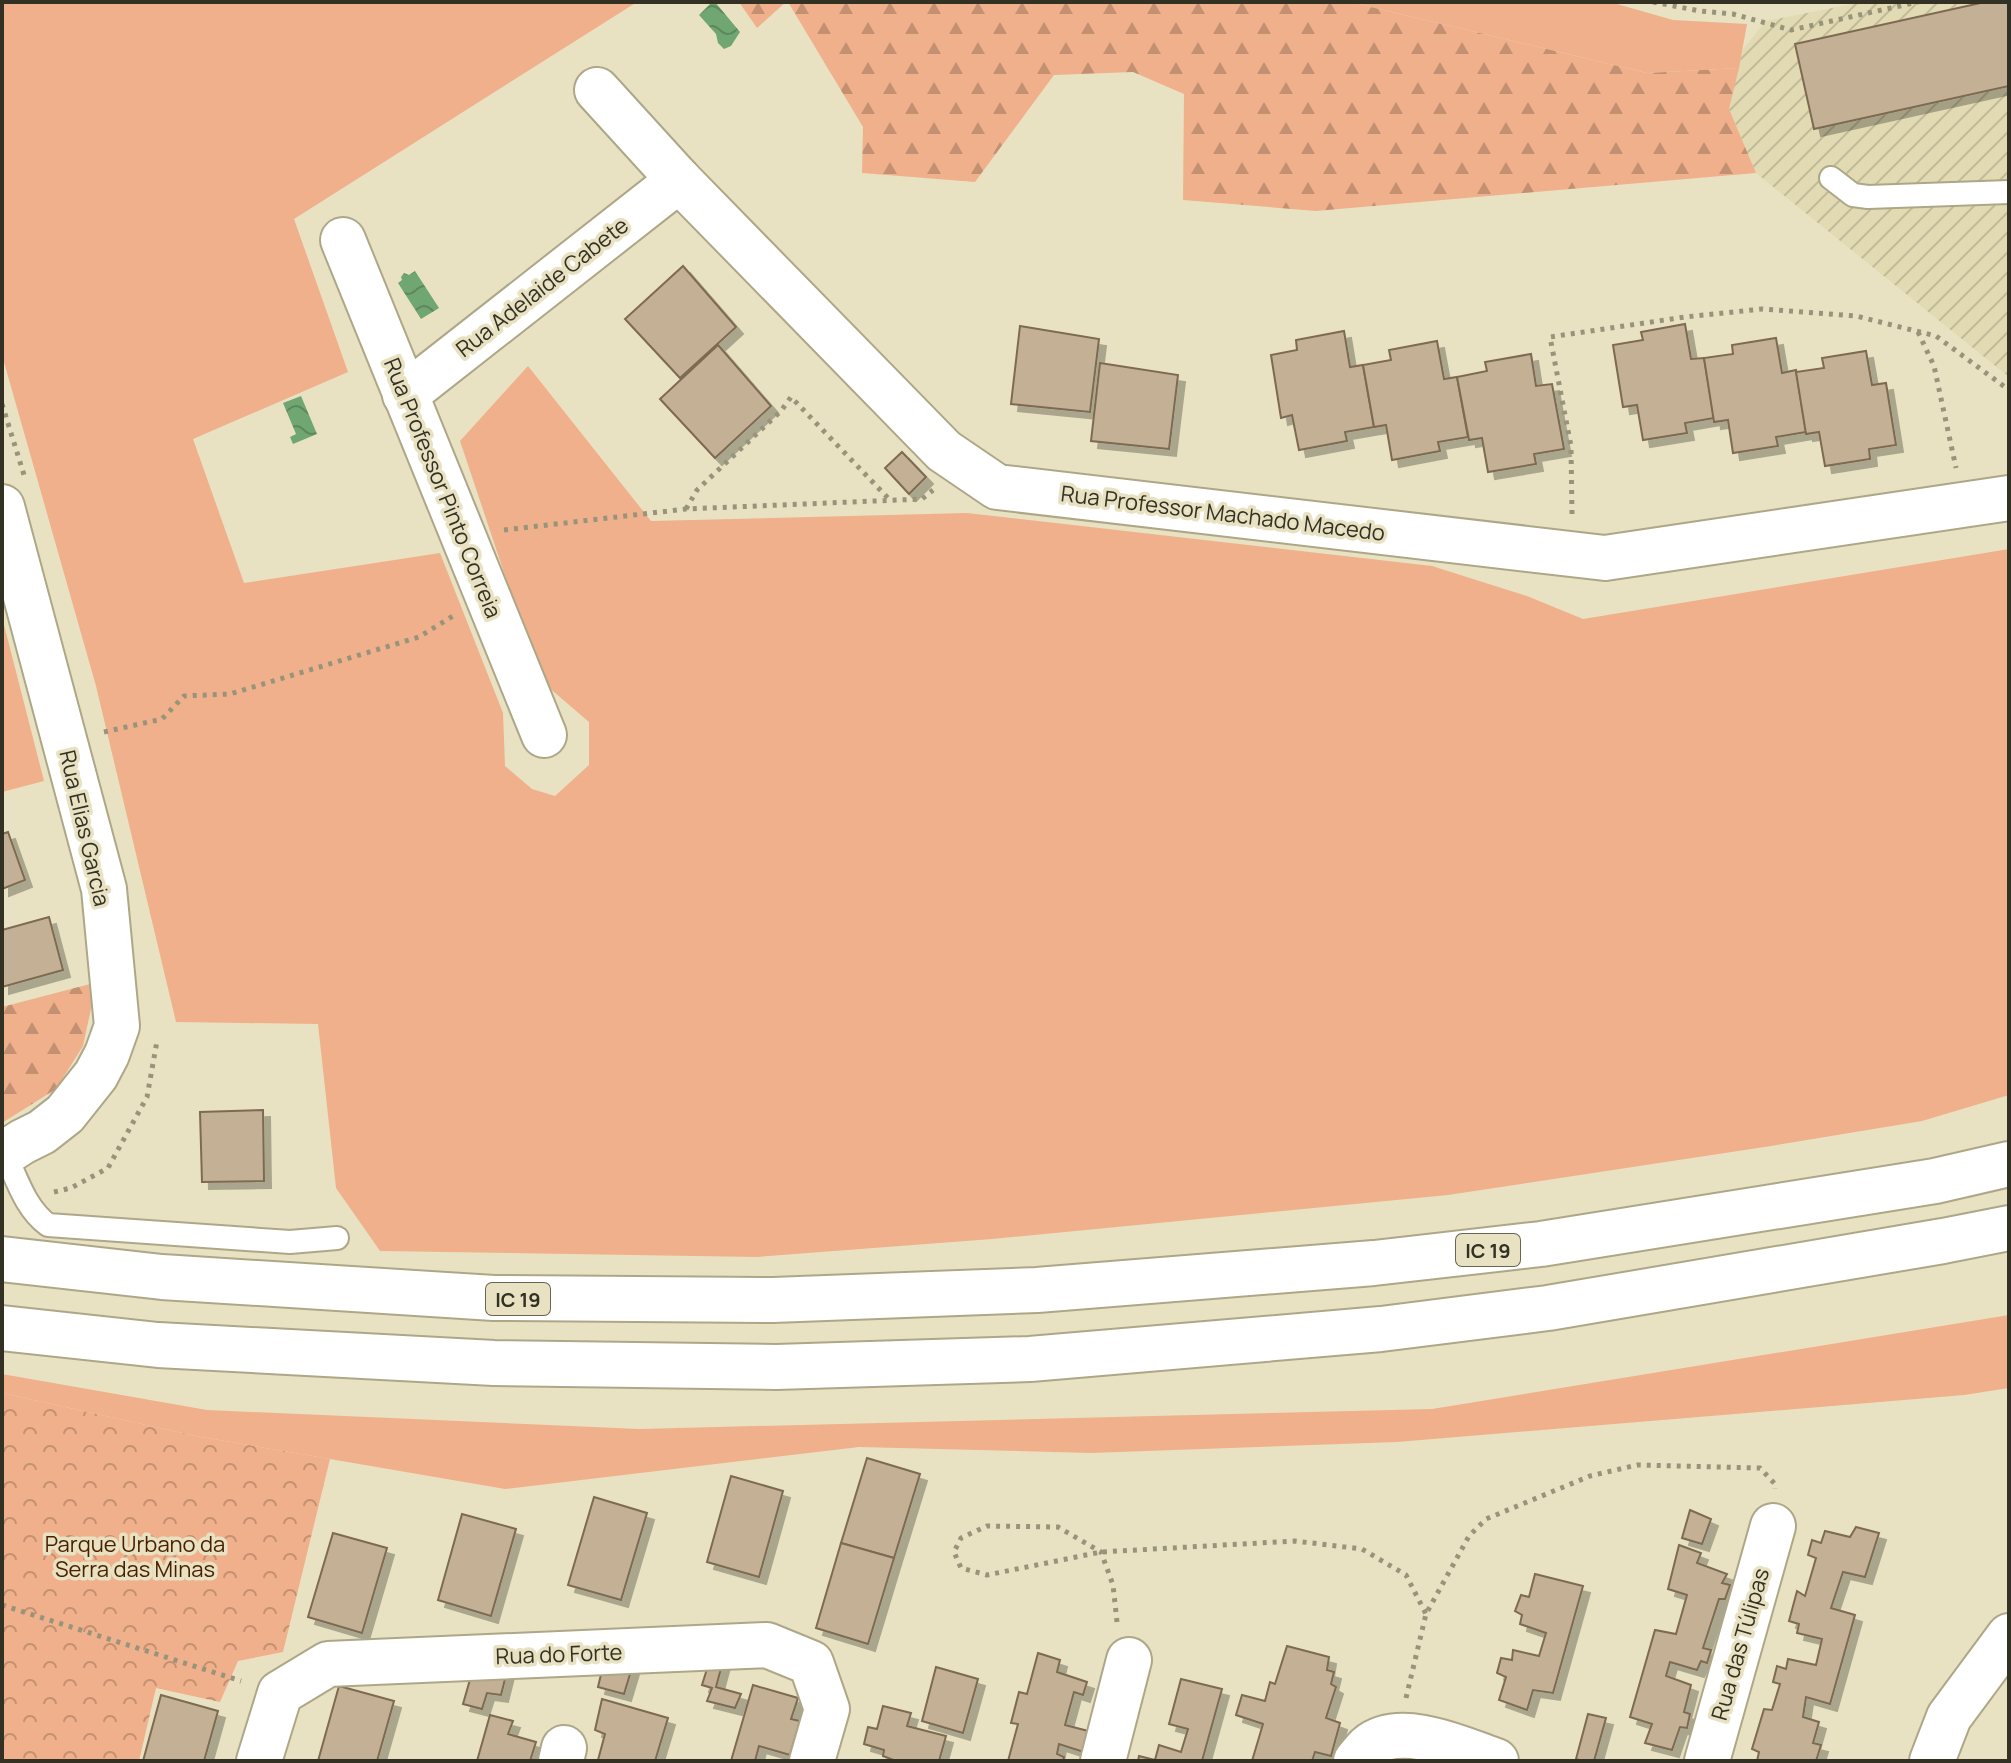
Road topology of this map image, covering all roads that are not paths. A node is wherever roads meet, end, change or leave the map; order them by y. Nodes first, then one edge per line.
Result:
1 (597, 90) dead end
2 (1831, 178) dead end
3 (679, 180) junction
4 (2009, 192) edge
5 (343, 240) dead end
6 (405, 395) junction
7 (2009, 498) edge
8 (2, 507) edge
9 (544, 735) dead end
10 (2009, 1136) edge
11 (4, 1154) edge
12 (2009, 1164) edge
13 (1935, 1181) junction
14 (2009, 1228) edge
15 (337, 1238) dead end
16 (1943, 1241) junction
17 (2009, 1251) edge
18 (2, 1259) edge
19 (2, 1328) edge
20 (1773, 1526) road end
21 (2009, 1636) edge
22 (1129, 1660) road end
23 (259, 1761) edge
24 (812, 1761) edge
25 (1103, 1761) edge
26 (1356, 1761) edge
27 (1496, 1761) edge
28 (1707, 1761) edge
29 (1932, 1761) edge

1 - 3 main road, Rua Professor Machado Macedo
2 - 4 lane
3 - 6 main road, Rua Adelaide Cabete
3 - 7 main road, Rua Professor Machado Macedo
5 - 6 main road, Rua Professor Pinto Correia
6 - 9 main road, Rua Professor Pinto Correia
8 - 11 main road, Rua Elias Garcia
10 - 13 main road
11 - 15 lane
12 - 13 main road, IC 19
13 - 18 main road, IC 19
14 - 16 main road
16 - 17 main road
16 - 19 main road
20 - 28 main road, Rua das Túlipas
21 - 29 main road
22 - 25 main road
23 - 24 main road, Rua do Forte
26 - 27 main road

